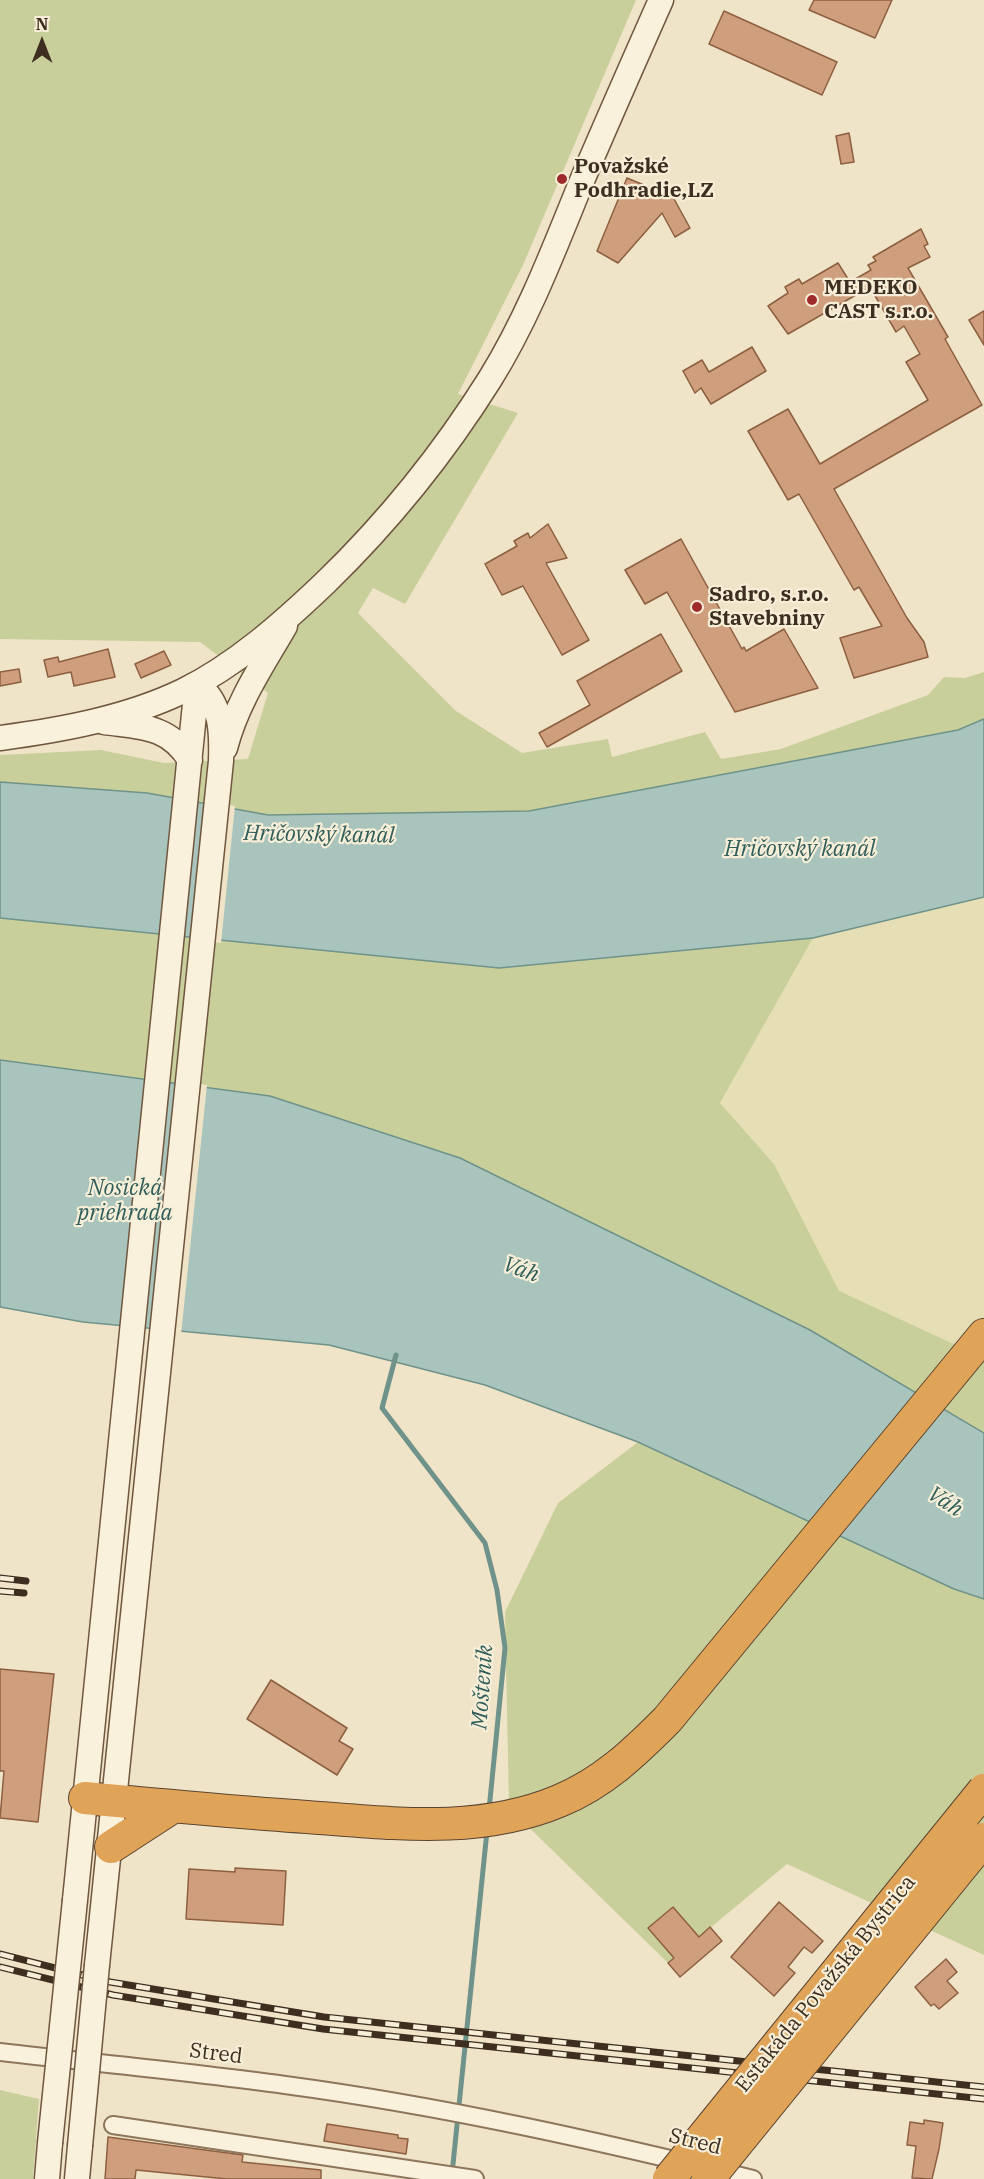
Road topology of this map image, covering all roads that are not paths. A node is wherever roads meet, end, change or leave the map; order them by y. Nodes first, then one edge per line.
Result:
1 (662, 0) edge
2 (292, 614) junction
3 (197, 684) junction
4 (94, 720) junction
5 (0, 738) edge
6 (189, 769) junction
7 (220, 771) junction
8 (984, 1335) edge
9 (984, 1790) edge
10 (85, 1798) junction
11 (116, 1801) junction
12 (171, 1808) junction
13 (984, 1839) edge
14 (111, 1847) junction
15 (0, 2052) edge
16 (113, 2125) dead end
17 (472, 2178) edge
18 (47, 2179) edge
19 (76, 2179) edge
20 (669, 2179) edge
21 (708, 2179) edge
22 (753, 2179) edge

1 - 2 main road
2 - 3 main road
2 - 7 main road
3 - 4 main road
3 - 6 main road
3 - 7 main road
4 - 5 main road
4 - 6 main road
6 - 10 main road
7 - 11 main road
8 - 12 highway
9 - 20 highway, Estakáda Považská Bystrica, bridge
10 - 11 highway
10 - 18 main road, bridge
11 - 12 highway
11 - 14 main road
12 - 14 highway
13 - 21 highway, Estakáda Považská Bystrica, bridge
14 - 19 main road, bridge
15 - 22 street, Stred
16 - 17 street

